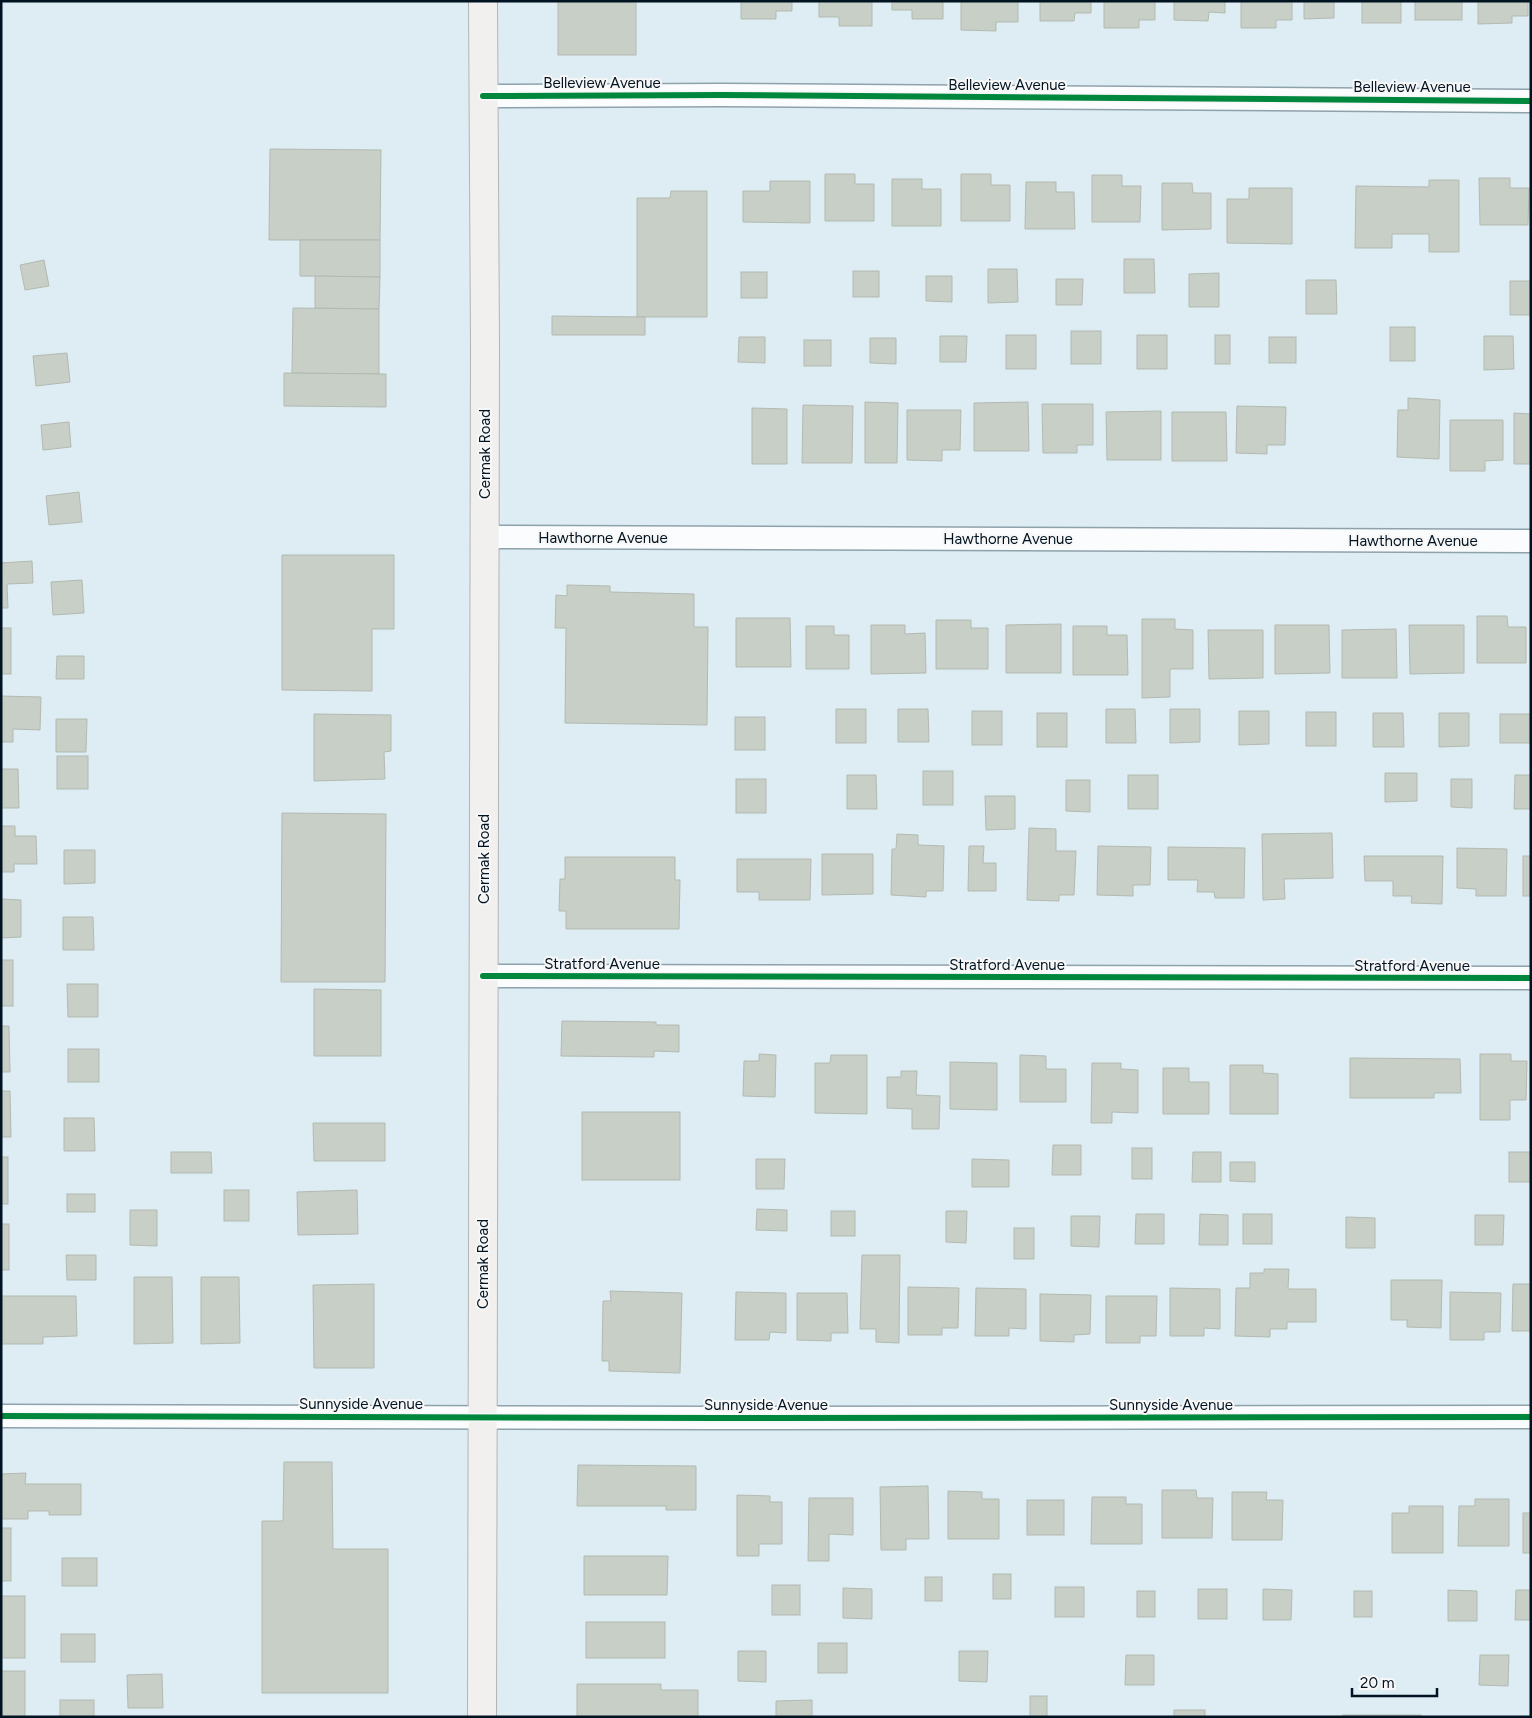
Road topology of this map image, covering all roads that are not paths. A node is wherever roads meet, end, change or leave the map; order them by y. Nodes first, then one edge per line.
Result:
1 (482, 1) edge
2 (483, 96) junction
3 (1531, 101) edge
4 (485, 537) junction
5 (1531, 541) edge
6 (484, 976) junction
7 (1531, 978) edge
8 (1, 1416) edge
9 (483, 1417) junction
10 (1531, 1417) edge
11 (482, 1717) edge

1 - 2 main road, Cermak Road
2 - 3 street, Belleview Avenue
2 - 4 main road, Cermak Road
4 - 5 street, Hawthorne Avenue
4 - 6 main road, Cermak Road
6 - 7 street, Stratford Avenue
6 - 9 main road, Cermak Road
8 - 9 street, Sunnyside Avenue
9 - 10 street, Sunnyside Avenue
9 - 11 main road, Cermak Road

